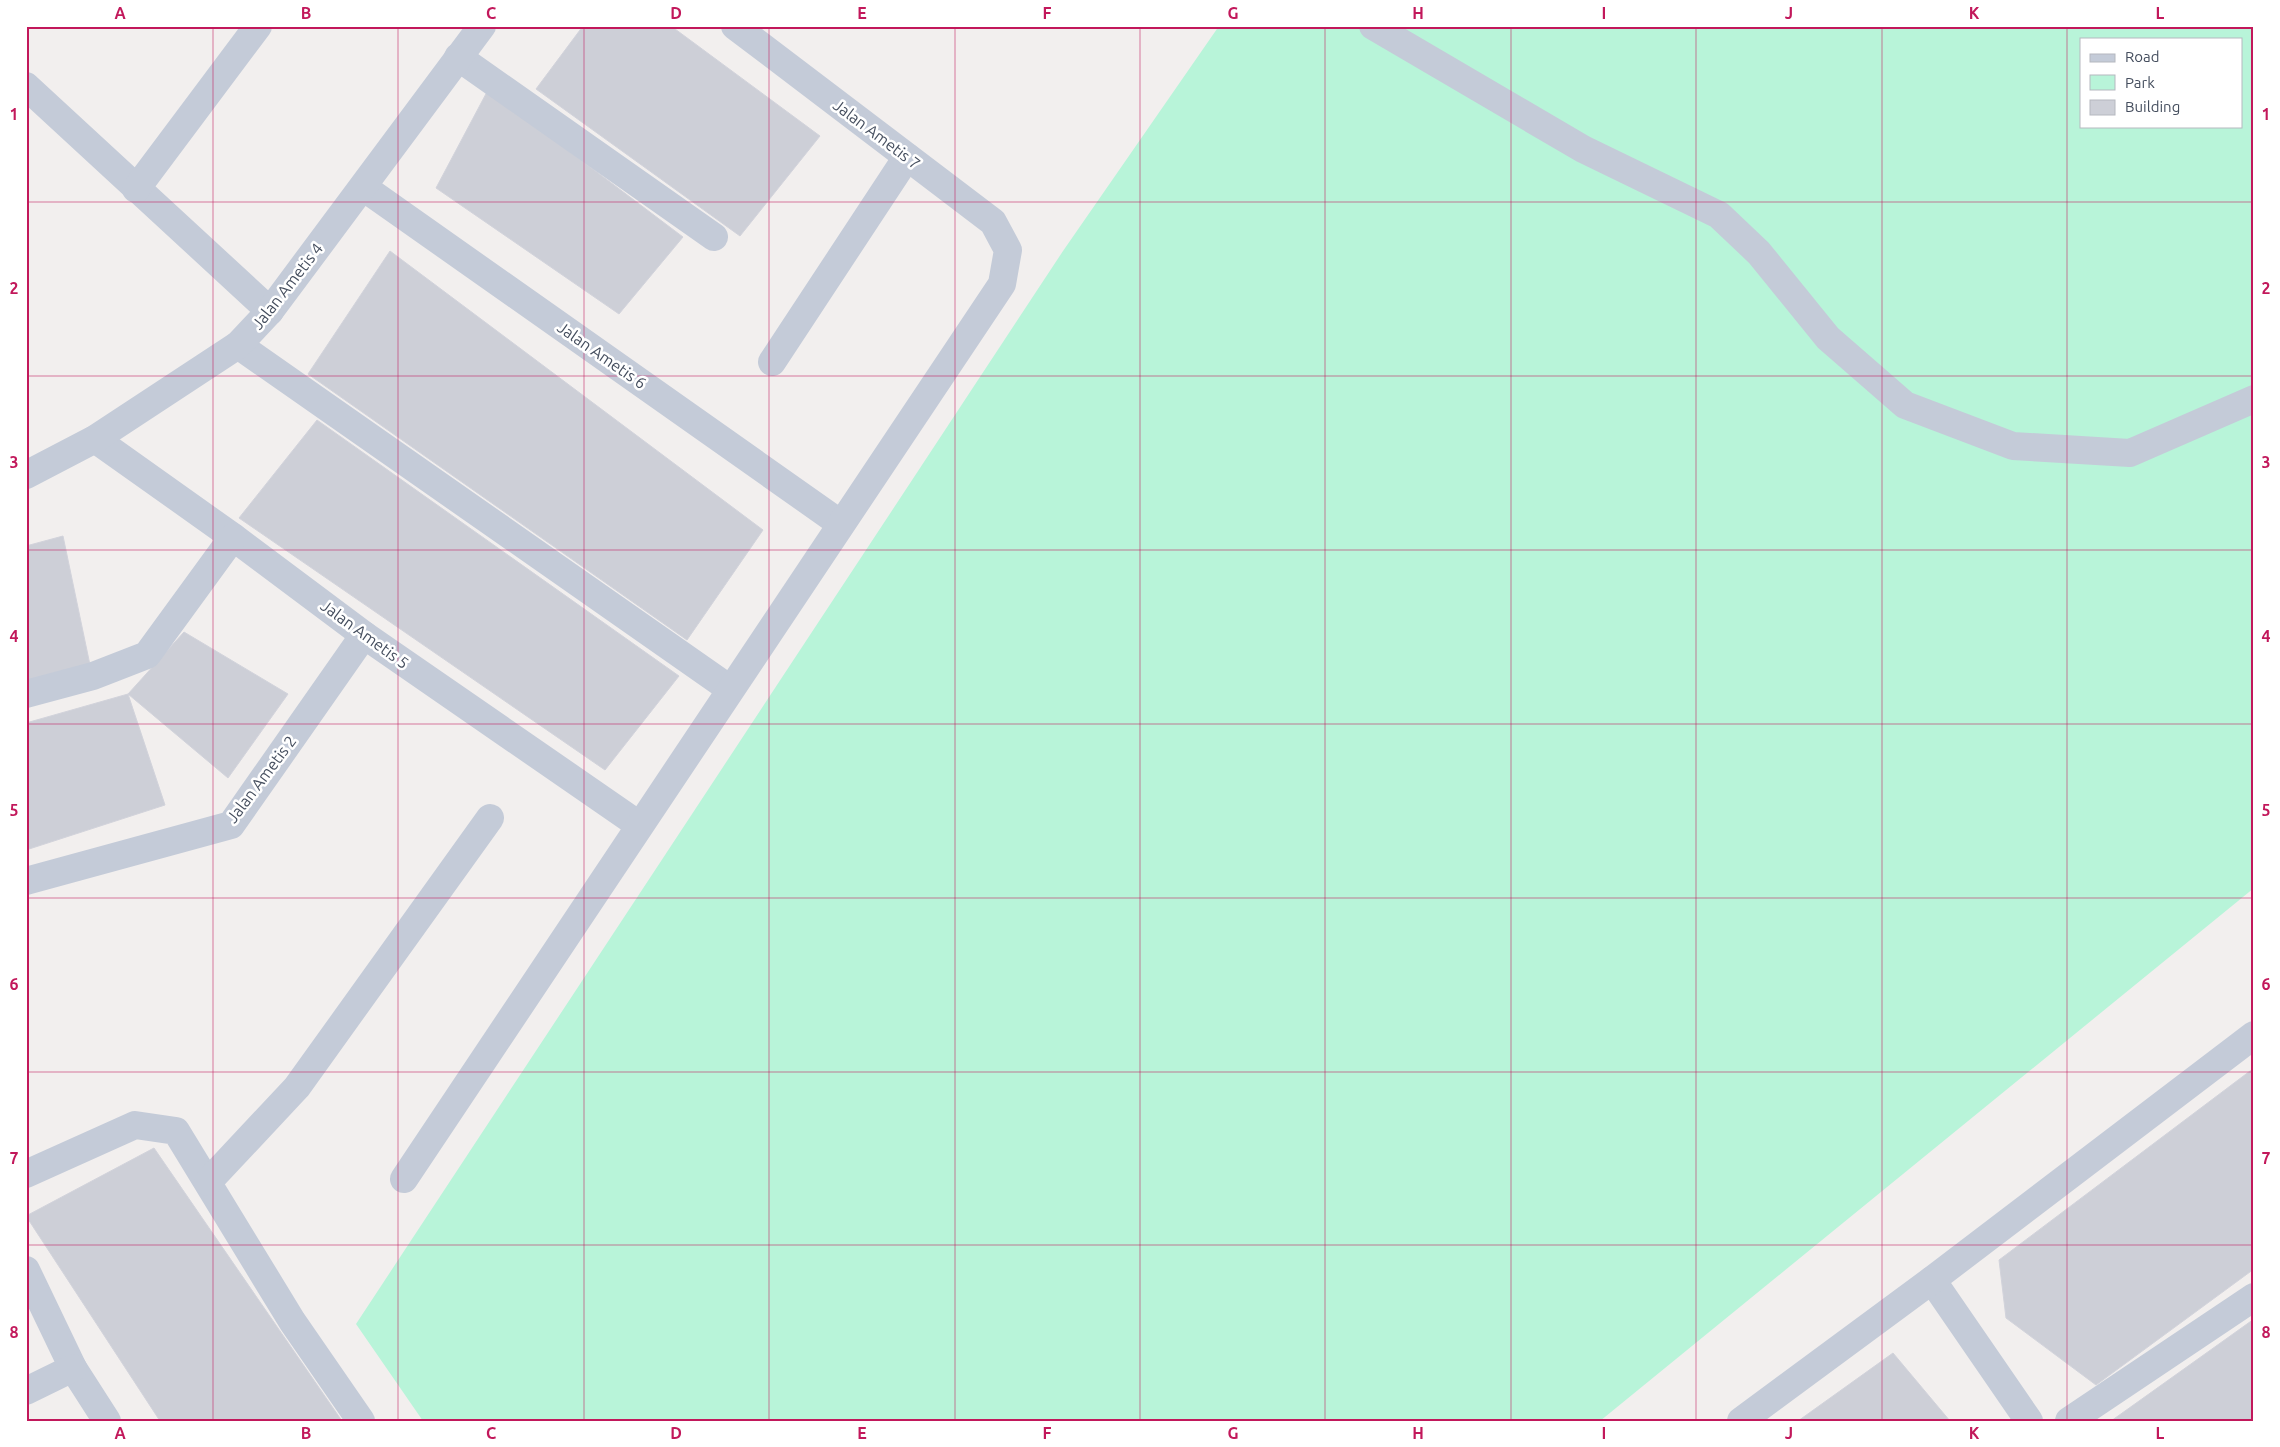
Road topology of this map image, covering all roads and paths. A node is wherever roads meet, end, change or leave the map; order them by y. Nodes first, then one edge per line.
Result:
1 (258, 26) edge
2 (482, 26) edge
3 (735, 26) edge
4 (1373, 26) edge
5 (458, 57) junction
6 (26, 86) edge
7 (907, 156) junction
8 (363, 186) junction
9 (136, 189) junction
10 (714, 237) dead end
11 (270, 311) junction
12 (238, 345) junction
13 (772, 362) dead end
14 (2254, 399) edge
15 (95, 439) junction
16 (26, 475) edge
17 (841, 524) junction
18 (233, 537) junction
19 (364, 635) junction
20 (730, 689) junction
21 (26, 694) edge
22 (490, 818) dead end
23 (639, 825) junction
24 (26, 881) edge
25 (2254, 1035) edge
26 (26, 1174) edge
27 (404, 1179) dead end
28 (208, 1182) junction
29 (26, 1270) edge
30 (1932, 1280) junction
31 (2254, 1297) edge
32 (73, 1368) junction
33 (26, 1391) edge
34 (107, 1421) edge
35 (361, 1421) edge
36 (1741, 1421) edge
37 (2029, 1421) edge
38 (2069, 1421) edge

1 - 9 street
2 - 5 street, Jalan Ametis 4
3 - 7 street, Jalan Ametis 7
4 - 14 street
5 - 8 street, Jalan Ametis 4
5 - 10 street
6 - 9 street
7 - 13 street
7 - 17 street, Jalan Ametis 7
8 - 11 street, Jalan Ametis 4
8 - 17 street, Jalan Ametis 6
9 - 11 street
11 - 12 street, Jalan Ametis 4
12 - 15 street, Jalan Ametis 4
12 - 20 street
15 - 16 street, Jalan Ametis 4
15 - 18 street, Jalan Ametis 5
17 - 20 street
18 - 19 street, Jalan Ametis 5
18 - 21 street
19 - 23 street, Jalan Ametis 5
19 - 24 street, Jalan Ametis 2
20 - 23 street
22 - 28 street
23 - 27 street
25 - 30 street
26 - 28 street
28 - 35 street
29 - 32 street
30 - 36 street
30 - 37 street
31 - 38 street
32 - 33 street
32 - 34 street

